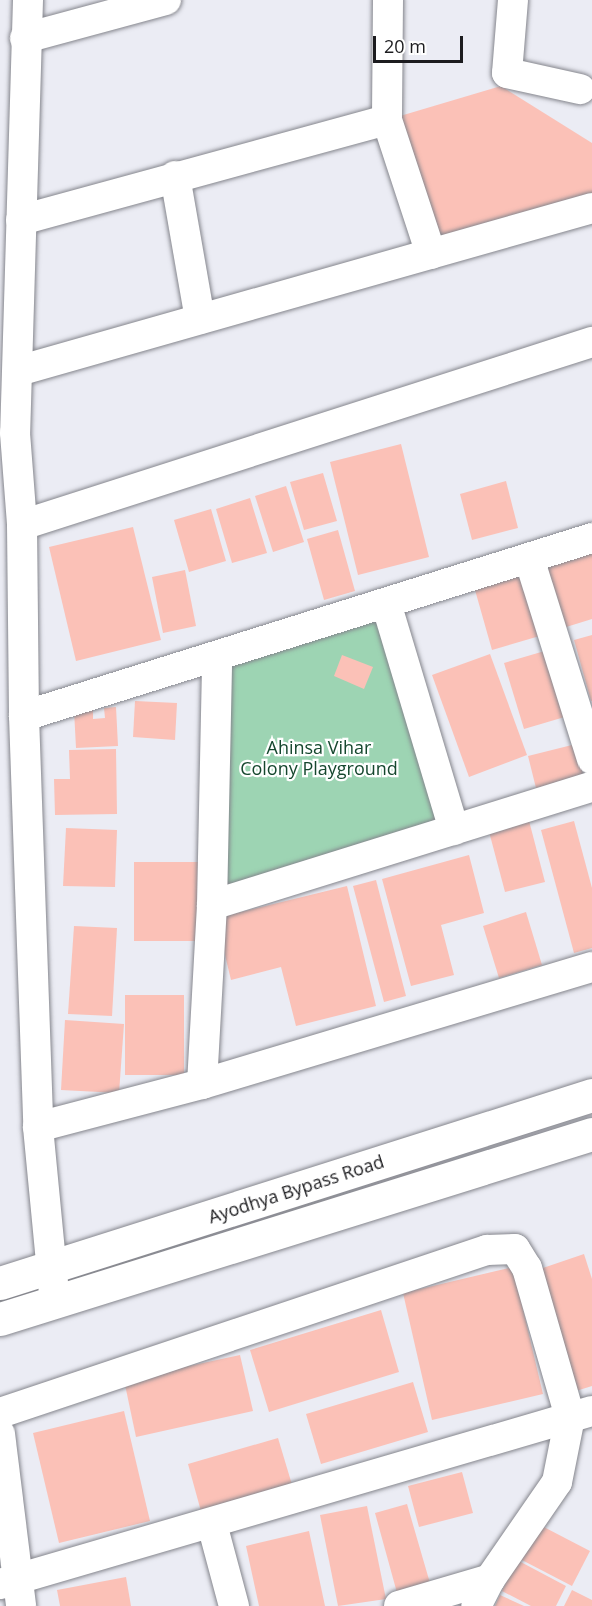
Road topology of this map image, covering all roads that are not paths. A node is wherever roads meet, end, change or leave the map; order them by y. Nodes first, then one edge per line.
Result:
1 (28, 0) edge
2 (166, 0) edge
3 (388, 0) edge
4 (513, 0) edge
5 (25, 38) junction
6 (580, 89) dead end
7 (387, 120) junction
8 (175, 176) junction
9 (592, 208) edge
10 (21, 220) junction
11 (431, 254) junction
12 (200, 319) junction
13 (592, 342) edge
14 (18, 371) junction
15 (8, 432) edge
16 (22, 525) junction
17 (592, 538) edge
18 (529, 558) junction
19 (386, 603) junction
20 (217, 656) junction
21 (24, 716) junction
22 (592, 759) edge
23 (592, 787) edge
24 (454, 830) junction
25 (212, 905) junction
26 (592, 967) edge
27 (202, 1084) junction
28 (592, 1095) edge
29 (39, 1127) junction
30 (592, 1134) edge
31 (50, 1268) junction
32 (0, 1283) edge
33 (55, 1302) junction
34 (0, 1319) edge
35 (0, 1413) edge
36 (581, 1414) edge
37 (0, 1434) edge
38 (212, 1524) junction
39 (490, 1579) junction
40 (13, 1590) edge
41 (234, 1606) edge
42 (399, 1606) edge
43 (476, 1606) edge

1 - 5 street
2 - 5 street
3 - 7 street
4 - 6 street
5 - 10 street
7 - 8 street
7 - 11 street
8 - 10 street
8 - 12 street
9 - 11 street
10 - 14 street
11 - 12 street
12 - 14 street
13 - 16 street
14 - 15 street
15 - 16 street
16 - 21 street
17 - 18 street
18 - 19 street
18 - 22 street
19 - 20 street
19 - 24 street
20 - 21 street
20 - 25 street
21 - 29 street
23 - 24 street
24 - 25 street
25 - 27 street
26 - 27 street
27 - 29 street
28 - 31 main road, Ayodhya Bypass Road
29 - 31 street
30 - 33 main road, Ayodhya Bypass Road
31 - 32 main road, Ayodhya Bypass Road
31 - 33 street
33 - 34 main road, Ayodhya Bypass Road
35 - 36 street
36 - 38 street
36 - 39 street
37 - 40 street
38 - 40 street
38 - 41 street
39 - 42 street
39 - 43 street

